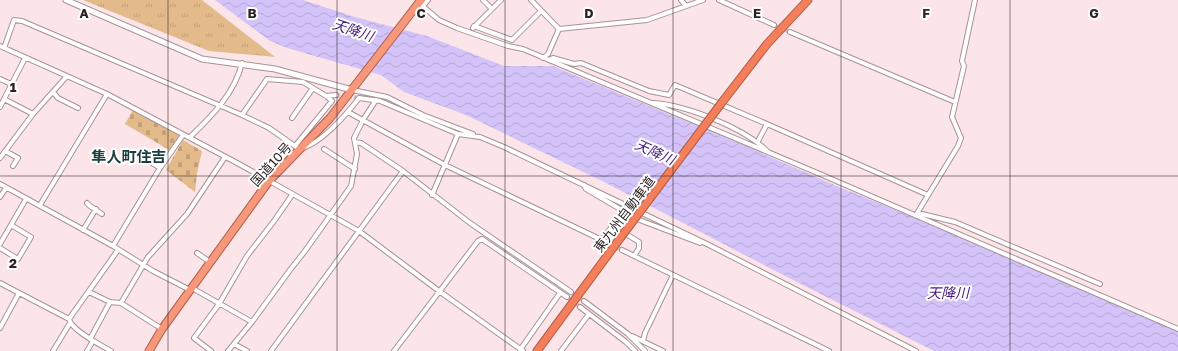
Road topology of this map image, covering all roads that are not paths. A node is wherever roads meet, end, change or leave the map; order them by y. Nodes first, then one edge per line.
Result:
1 (66, 0) edge
2 (428, 0) edge
3 (484, 0) edge
4 (501, 0) edge
5 (531, 0) edge
6 (681, 0) edge
7 (704, 0) edge
8 (719, 0) edge
9 (808, 0) edge
10 (973, 1) edge
11 (419, 5) edge
12 (686, 6) junction
13 (492, 9) junction
14 (541, 11) junction
15 (774, 25) tunnel mouth
16 (474, 26) junction
17 (559, 29) junction
18 (470, 32) junction
19 (790, 32) tunnel mouth
20 (2, 47) edge
21 (25, 58) junction
22 (543, 58) junction
23 (549, 60) junction
24 (242, 63) junction
25 (67, 76) junction
26 (305, 76) junction
27 (0, 79) edge
28 (303, 82) junction
29 (11, 84) junction
30 (312, 88) junction
31 (352, 90) junction
32 (53, 92) junction
33 (107, 94) junction
34 (336, 95) tunnel mouth
35 (326, 96) junction
36 (382, 96) junction
37 (4, 99) junction
38 (376, 100) junction
39 (955, 102) junction
40 (649, 103) junction
41 (221, 105) junction
42 (391, 106) junction
43 (0, 107) edge
44 (78, 108) dead end
45 (348, 112) junction
46 (33, 114) junction
47 (242, 115) junction
48 (292, 118) dead end
49 (363, 120) junction
50 (767, 124) junction
51 (458, 134) junction
52 (184, 135) junction
53 (190, 137) junction
54 (480, 137) junction
55 (758, 141) junction
56 (355, 142) junction
57 (297, 148) junction
58 (324, 149) dead end
59 (5, 151) junction
60 (769, 153) junction
61 (225, 157) junction
62 (0, 158) edge
63 (146, 159) dead end
64 (445, 165) junction
65 (13, 166) dead end
66 (160, 168) junction
67 (355, 168) junction
68 (403, 171) junction
69 (269, 181) junction
70 (0, 184) edge
71 (6, 188) junction
72 (432, 194) junction
73 (292, 195) junction
74 (928, 195) junction
75 (0, 197) edge
76 (26, 199) junction
77 (87, 202) dead end
78 (40, 205) junction
79 (96, 209) junction
80 (102, 214) dead end
81 (329, 215) junction
82 (916, 215) junction
83 (11, 225) junction
84 (83, 230) junction
85 (359, 231) junction
86 (0, 244) edge
87 (113, 246) junction
88 (0, 248) edge
89 (118, 250) junction
90 (622, 250) tunnel mouth
91 (196, 253) dead end
92 (634, 256) junction
93 (210, 262) junction
94 (145, 265) junction
95 (673, 275) junction
96 (0, 283) edge
97 (1100, 284) dead end
98 (191, 289) junction
99 (89, 292) junction
100 (439, 292) junction
101 (19, 293) junction
102 (560, 293) junction
103 (584, 301) tunnel mouth
104 (110, 302) junction
105 (121, 303) junction
106 (219, 304) junction
107 (580, 307) tunnel mouth
108 (589, 314) junction
109 (69, 321) junction
110 (252, 322) junction
111 (0, 328) edge
112 (162, 328) junction
113 (1178, 329) edge
114 (628, 334) junction
115 (92, 340) junction
116 (643, 341) junction
117 (234, 344) junction
118 (521, 350) edge
119 (53, 351) edge
120 (87, 351) edge
121 (111, 351) edge
122 (149, 351) edge
123 (211, 351) edge
124 (228, 351) edge
125 (247, 351) edge
126 (271, 351) edge
127 (394, 351) edge
128 (538, 351) edge
129 (561, 351) edge
130 (635, 351) edge
131 (645, 351) edge
132 (663, 351) edge
133 (829, 351) edge
134 (916, 351) edge

1 - 24 street
2 - 11 street
3 - 13 street
4 - 13 street
5 - 14 street
6 - 12 street
7 - 12 street
8 - 15 street
9 - 128 highway, 東九州自動車道, bridge
10 - 39 street
11 - 18 street
11 - 31 highway, 国道10号
12 - 17 street
13 - 16 street
14 - 16 street
14 - 17 street
16 - 18 street
17 - 22 street
18 - 22 street
19 - 39 street
20 - 21 street
20 - 41 street
21 - 25 street
21 - 29 street
22 - 23 street
23 - 40 street
23 - 50 street
24 - 26 street
24 - 41 street
25 - 32 street
25 - 33 street
26 - 28 street
26 - 31 street
27 - 29 street
28 - 30 street
28 - 47 street
29 - 37 street
30 - 35 street
30 - 48 street
31 - 36 street
31 - 57 highway, 国道10号
32 - 44 street
32 - 46 street
33 - 52 street
33 - 78 street
34 - 35 street
35 - 57 street
36 - 42 street
36 - 54 street
37 - 43 street
37 - 46 street
38 - 42 street
38 - 45 street
38 - 49 street
39 - 74 street
40 - 55 street
40 - 60 street
41 - 47 street
41 - 53 street
42 - 51 street
45 - 49 street
45 - 57 street
46 - 59 street
47 - 57 street
49 - 56 street
49 - 64 street
50 - 55 street
50 - 74 street
51 - 54 street
51 - 64 street
52 - 53 street
52 - 66 street
53 - 61 street
54 - 134 street
55 - 60 street
56 - 67 street
56 - 68 street
57 - 69 highway, 国道10号
58 - 67 street
59 - 62 street
59 - 65 street
60 - 82 street
61 - 69 street
61 - 94 street
63 - 66 street
64 - 72 street
64 - 92 street
66 - 87 street
67 - 81 street
68 - 72 street
68 - 85 street
69 - 73 street
69 - 93 highway, 国道10号
70 - 71 street
71 - 75 street
71 - 76 street
72 - 102 street
73 - 81 street
73 - 106 street
74 - 82 street
76 - 78 street
76 - 83 street
77 - 79 street
78 - 84 street
79 - 80 street
79 - 84 street
81 - 85 street
81 - 110 street
82 - 97 street
82 - 113 street
83 - 86 street
83 - 88 street
84 - 87 street
85 - 100 street
85 - 126 street
87 - 89 street
89 - 94 street
89 - 99 street
90 - 92 street
91 - 93 street
92 - 95 street
93 - 98 highway, 国道10号
94 - 98 street
94 - 105 street
95 - 116 street
95 - 133 street
96 - 101 street
98 - 106 street
98 - 112 highway, 国道10号
99 - 104 street
99 - 109 street
100 - 102 street
100 - 118 street
100 - 127 street
101 - 109 street
101 - 111 street
102 - 118 street
103 - 114 street
104 - 105 street
104 - 115 street
105 - 112 street
106 - 110 street
106 - 123 street
107 - 108 street
108 - 129 street
108 - 130 street
109 - 115 street
109 - 119 street
110 - 117 street
112 - 122 highway, 国道10号
114 - 116 street
114 - 131 street
115 - 120 street
115 - 121 street
116 - 132 street
117 - 124 street
117 - 125 street

